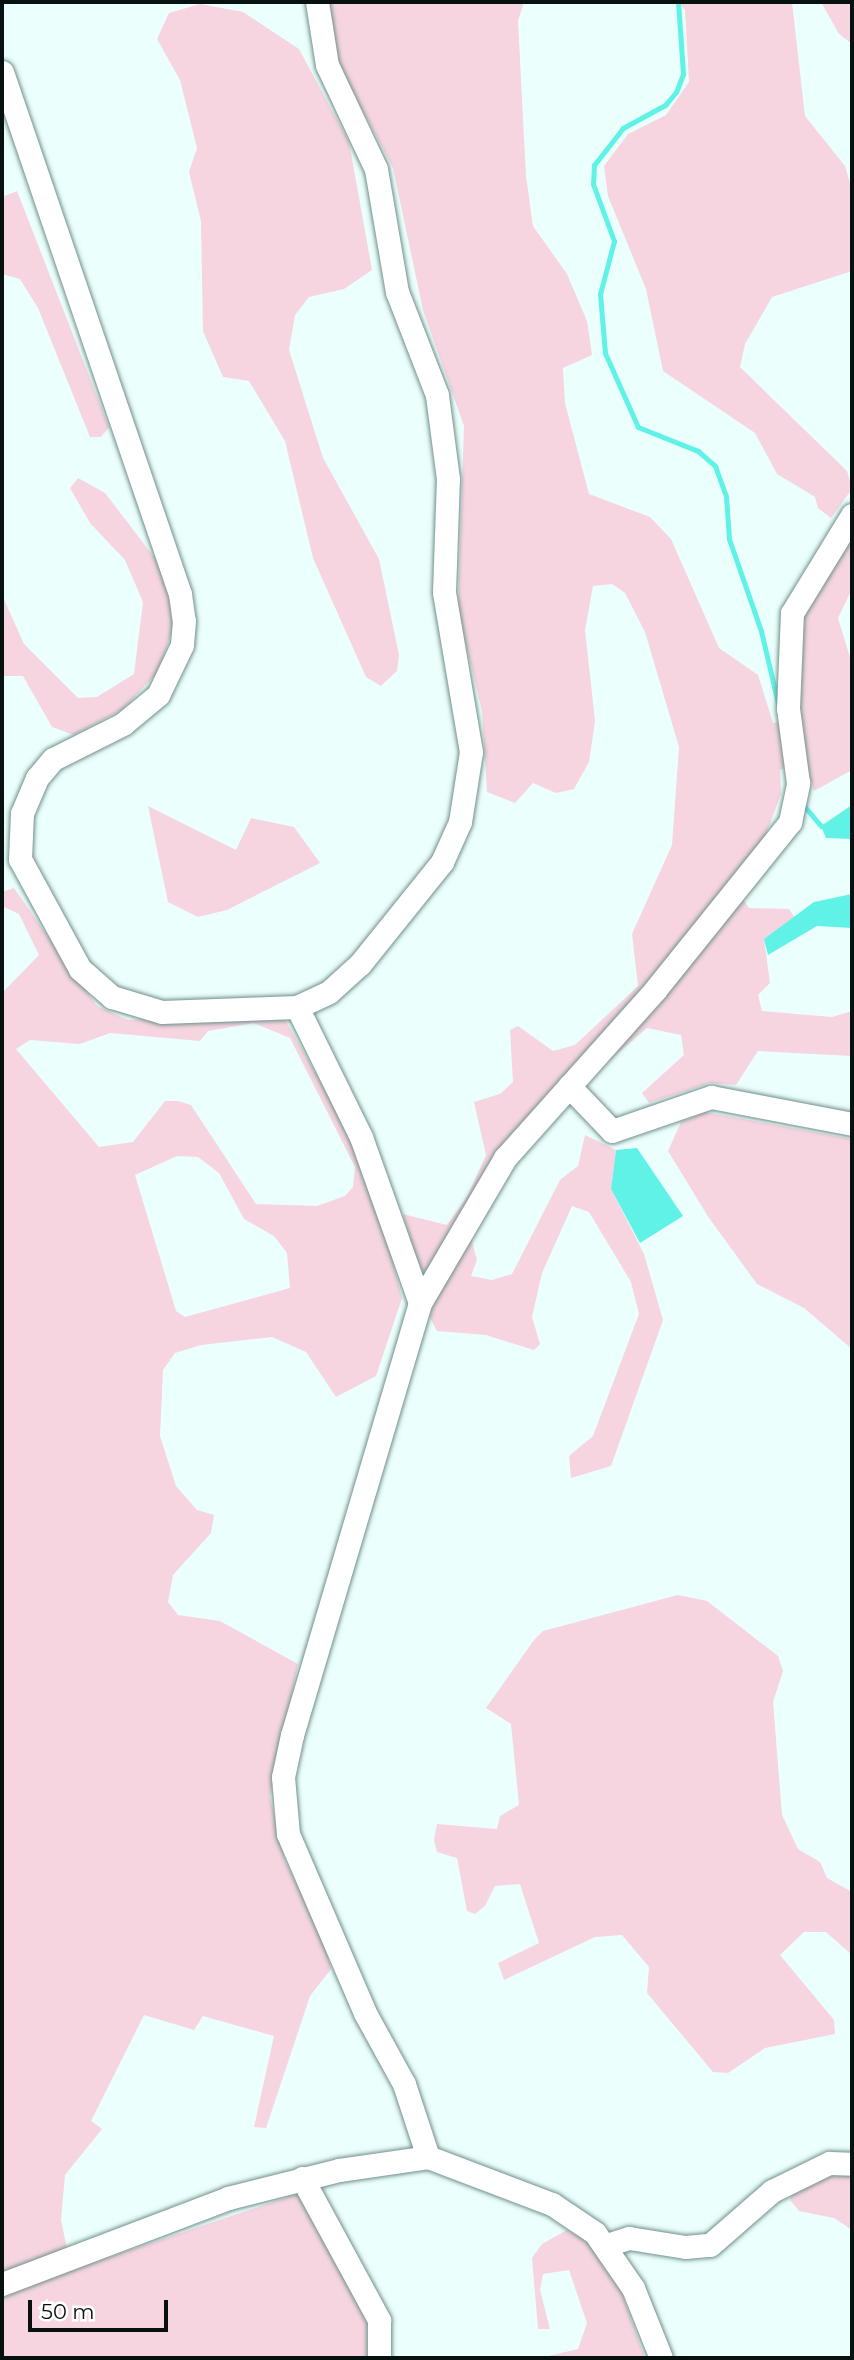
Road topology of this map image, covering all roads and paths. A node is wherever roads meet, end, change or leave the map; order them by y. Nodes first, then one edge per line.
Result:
1 (317, 2) edge
2 (2, 72) edge
3 (852, 515) edge
4 (297, 1007) junction
5 (569, 1086) junction
6 (852, 1124) edge
7 (420, 1303) junction
8 (429, 2157) junction
9 (852, 2164) edge
10 (302, 2178) junction
11 (607, 2245) junction
12 (2, 2284) edge
13 (379, 2358) edge
14 (661, 2358) edge

1 - 4 street
2 - 4 street
3 - 5 street
4 - 7 street
5 - 6 street
5 - 7 street
7 - 8 street
8 - 10 street
8 - 11 street
9 - 11 street
10 - 12 street
10 - 13 street
11 - 14 street

